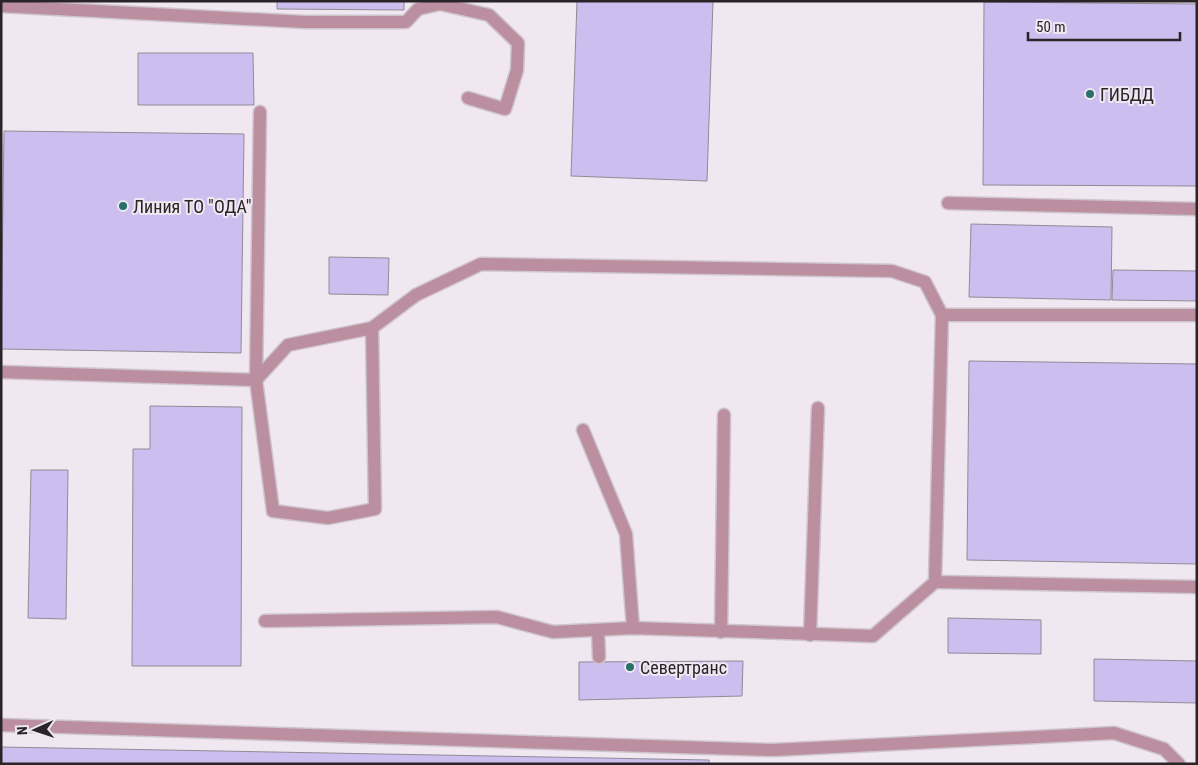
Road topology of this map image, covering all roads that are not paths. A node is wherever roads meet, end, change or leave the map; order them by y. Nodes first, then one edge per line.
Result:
1 (1, 6) edge
2 (468, 98) dead end
3 (260, 112) dead end
4 (948, 203) dead end
5 (1197, 209) edge
6 (942, 314) junction
7 (1197, 315) edge
8 (372, 328) junction
9 (1, 372) edge
10 (256, 380) junction
11 (818, 408) dead end
12 (724, 415) dead end
13 (582, 430) dead end
14 (935, 582) junction
15 (1197, 587) edge
16 (265, 621) dead end
17 (633, 628) junction
18 (598, 630) junction
19 (721, 632) junction
20 (810, 635) junction
21 (599, 657) dead end
22 (1, 725) edge
23 (1179, 764) edge

1 - 2 lane
3 - 10 lane
4 - 5 lane
6 - 7 lane
6 - 8 lane
6 - 14 lane
8 - 10 lane
8 - 10 lane
9 - 10 lane
11 - 20 lane
12 - 19 lane
13 - 17 lane
14 - 15 lane
14 - 20 lane
16 - 18 lane
17 - 18 lane
17 - 19 lane
18 - 21 lane
19 - 20 lane
22 - 23 lane

